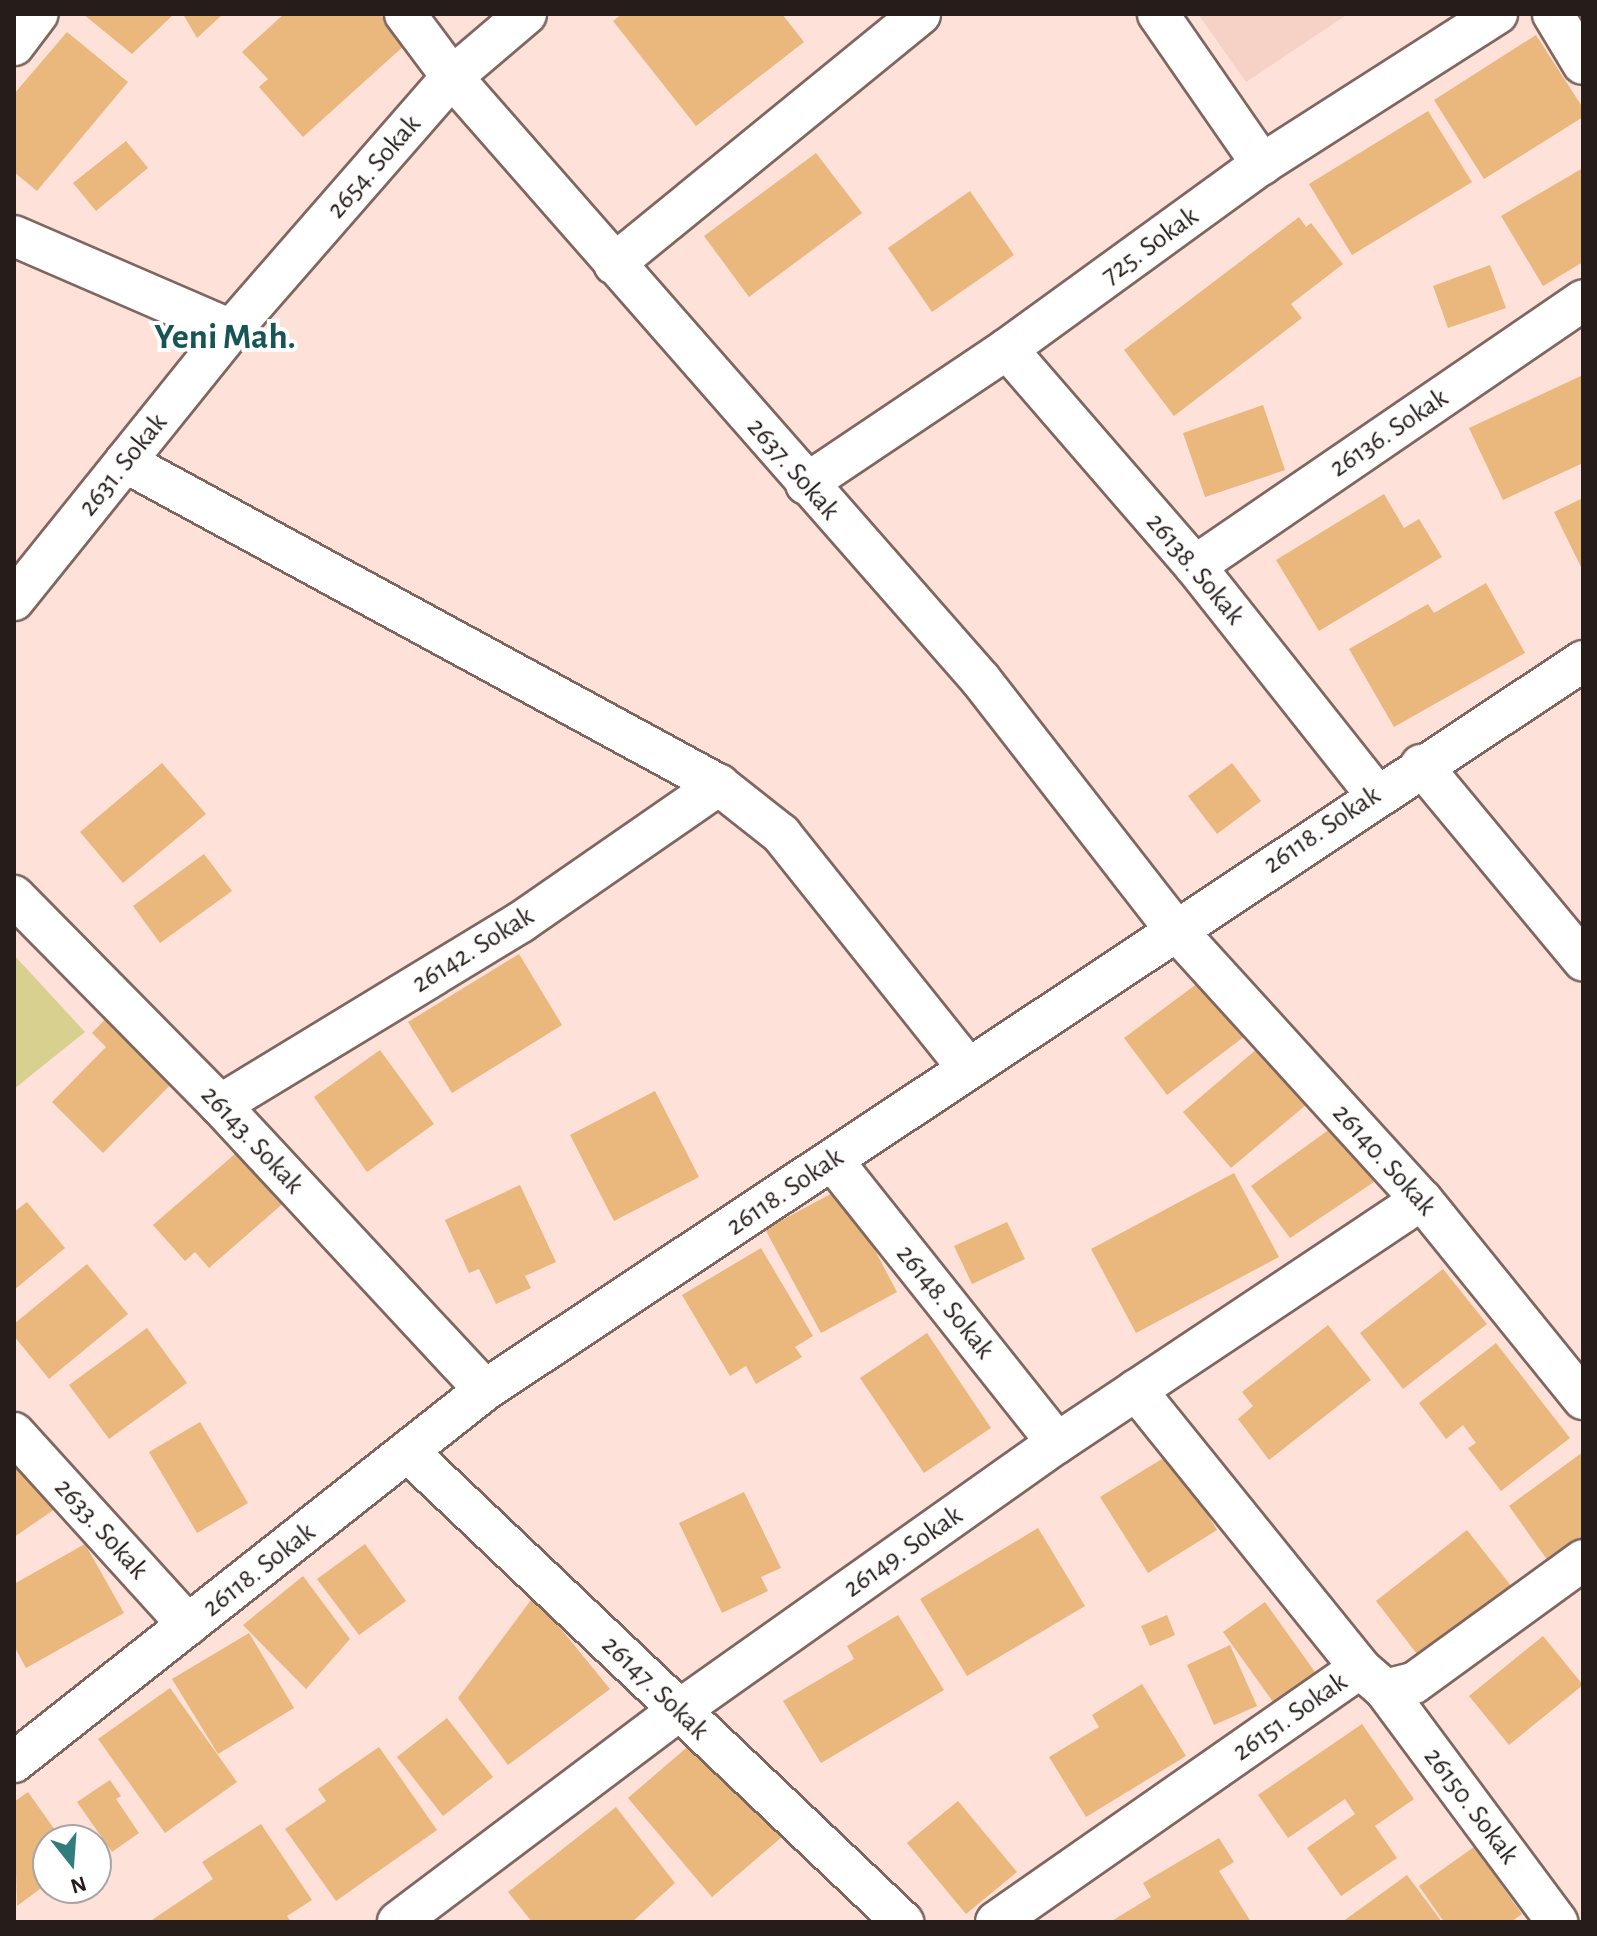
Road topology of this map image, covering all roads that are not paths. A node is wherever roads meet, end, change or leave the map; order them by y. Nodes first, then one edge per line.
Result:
1 (37, 14) edge
2 (405, 14) edge
3 (526, 14) edge
4 (920, 14) edge
5 (1158, 14) edge
6 (1497, 14) edge
7 (1553, 14) edge
8 (14, 45) edge
9 (1583, 64) edge
10 (452, 77) junction
11 (1262, 164) junction
12 (14, 236) edge
13 (614, 264) junction
14 (1583, 300) edge
15 (231, 330) junction
16 (1007, 349) junction
17 (125, 462) junction
18 (806, 484) junction
19 (1195, 566) junction
20 (14, 600) edge
21 (1583, 661) edge
22 (1421, 765) junction
23 (719, 785) junction
24 (1376, 794) junction
25 (14, 896) edge
26 (1175, 929) junction
27 (1583, 960) edge
28 (968, 1068) junction
29 (220, 1105) junction
30 (833, 1161) junction
31 (1422, 1200) junction
32 (485, 1390) junction
33 (1136, 1390) junction
34 (1583, 1399) edge
35 (14, 1433) edge
36 (1057, 1443) junction
37 (408, 1452) junction
38 (1583, 1560) edge
39 (188, 1625) junction
40 (1372, 1679) junction
41 (678, 1711) junction
42 (14, 1762) edge
43 (398, 1922) edge
44 (903, 1922) edge
45 (996, 1922) edge
46 (1557, 1922) edge

1 - 8 street
2 - 10 street, 2637. Sokak
3 - 10 street, 2654. Sokak
4 - 13 street
5 - 11 street
6 - 11 street, 725. Sokak
7 - 9 street
10 - 13 street, 2637. Sokak
10 - 15 street, 2654. Sokak
11 - 16 street, 725. Sokak
12 - 15 street
13 - 18 street, 2637. Sokak
14 - 19 street, 26136. Sokak
15 - 17 street, 2631. Sokak
16 - 18 street, 725. Sokak
16 - 19 street, 26138. Sokak
17 - 20 street, 2631. Sokak
17 - 23 street
18 - 26 street, 2637. Sokak
19 - 24 street, 26138. Sokak
21 - 22 street, 26118. Sokak
22 - 24 street, 26118. Sokak
22 - 27 street
23 - 28 street
23 - 29 street, 26142. Sokak
24 - 26 street, 26118. Sokak
25 - 29 street, 26143. Sokak
26 - 28 street, 26118. Sokak
26 - 31 street, 26140. Sokak
28 - 30 street, 26118. Sokak
29 - 32 street, 26143. Sokak
30 - 32 street, 26118. Sokak
30 - 36 street, 26148. Sokak
31 - 33 street, 26149. Sokak
31 - 34 street, 26140. Sokak
32 - 37 street, 26118. Sokak
33 - 36 street, 26149. Sokak
33 - 40 street, 26150. Sokak
35 - 39 street, 2633. Sokak
36 - 41 street, 26149. Sokak
37 - 39 street, 26118. Sokak
37 - 41 street, 26147. Sokak
38 - 40 street, 26151. Sokak
39 - 42 street, 26118. Sokak
40 - 45 street, 26151. Sokak
40 - 46 street, 26150. Sokak
41 - 43 street, 26149. Sokak
41 - 44 street, 26147. Sokak

